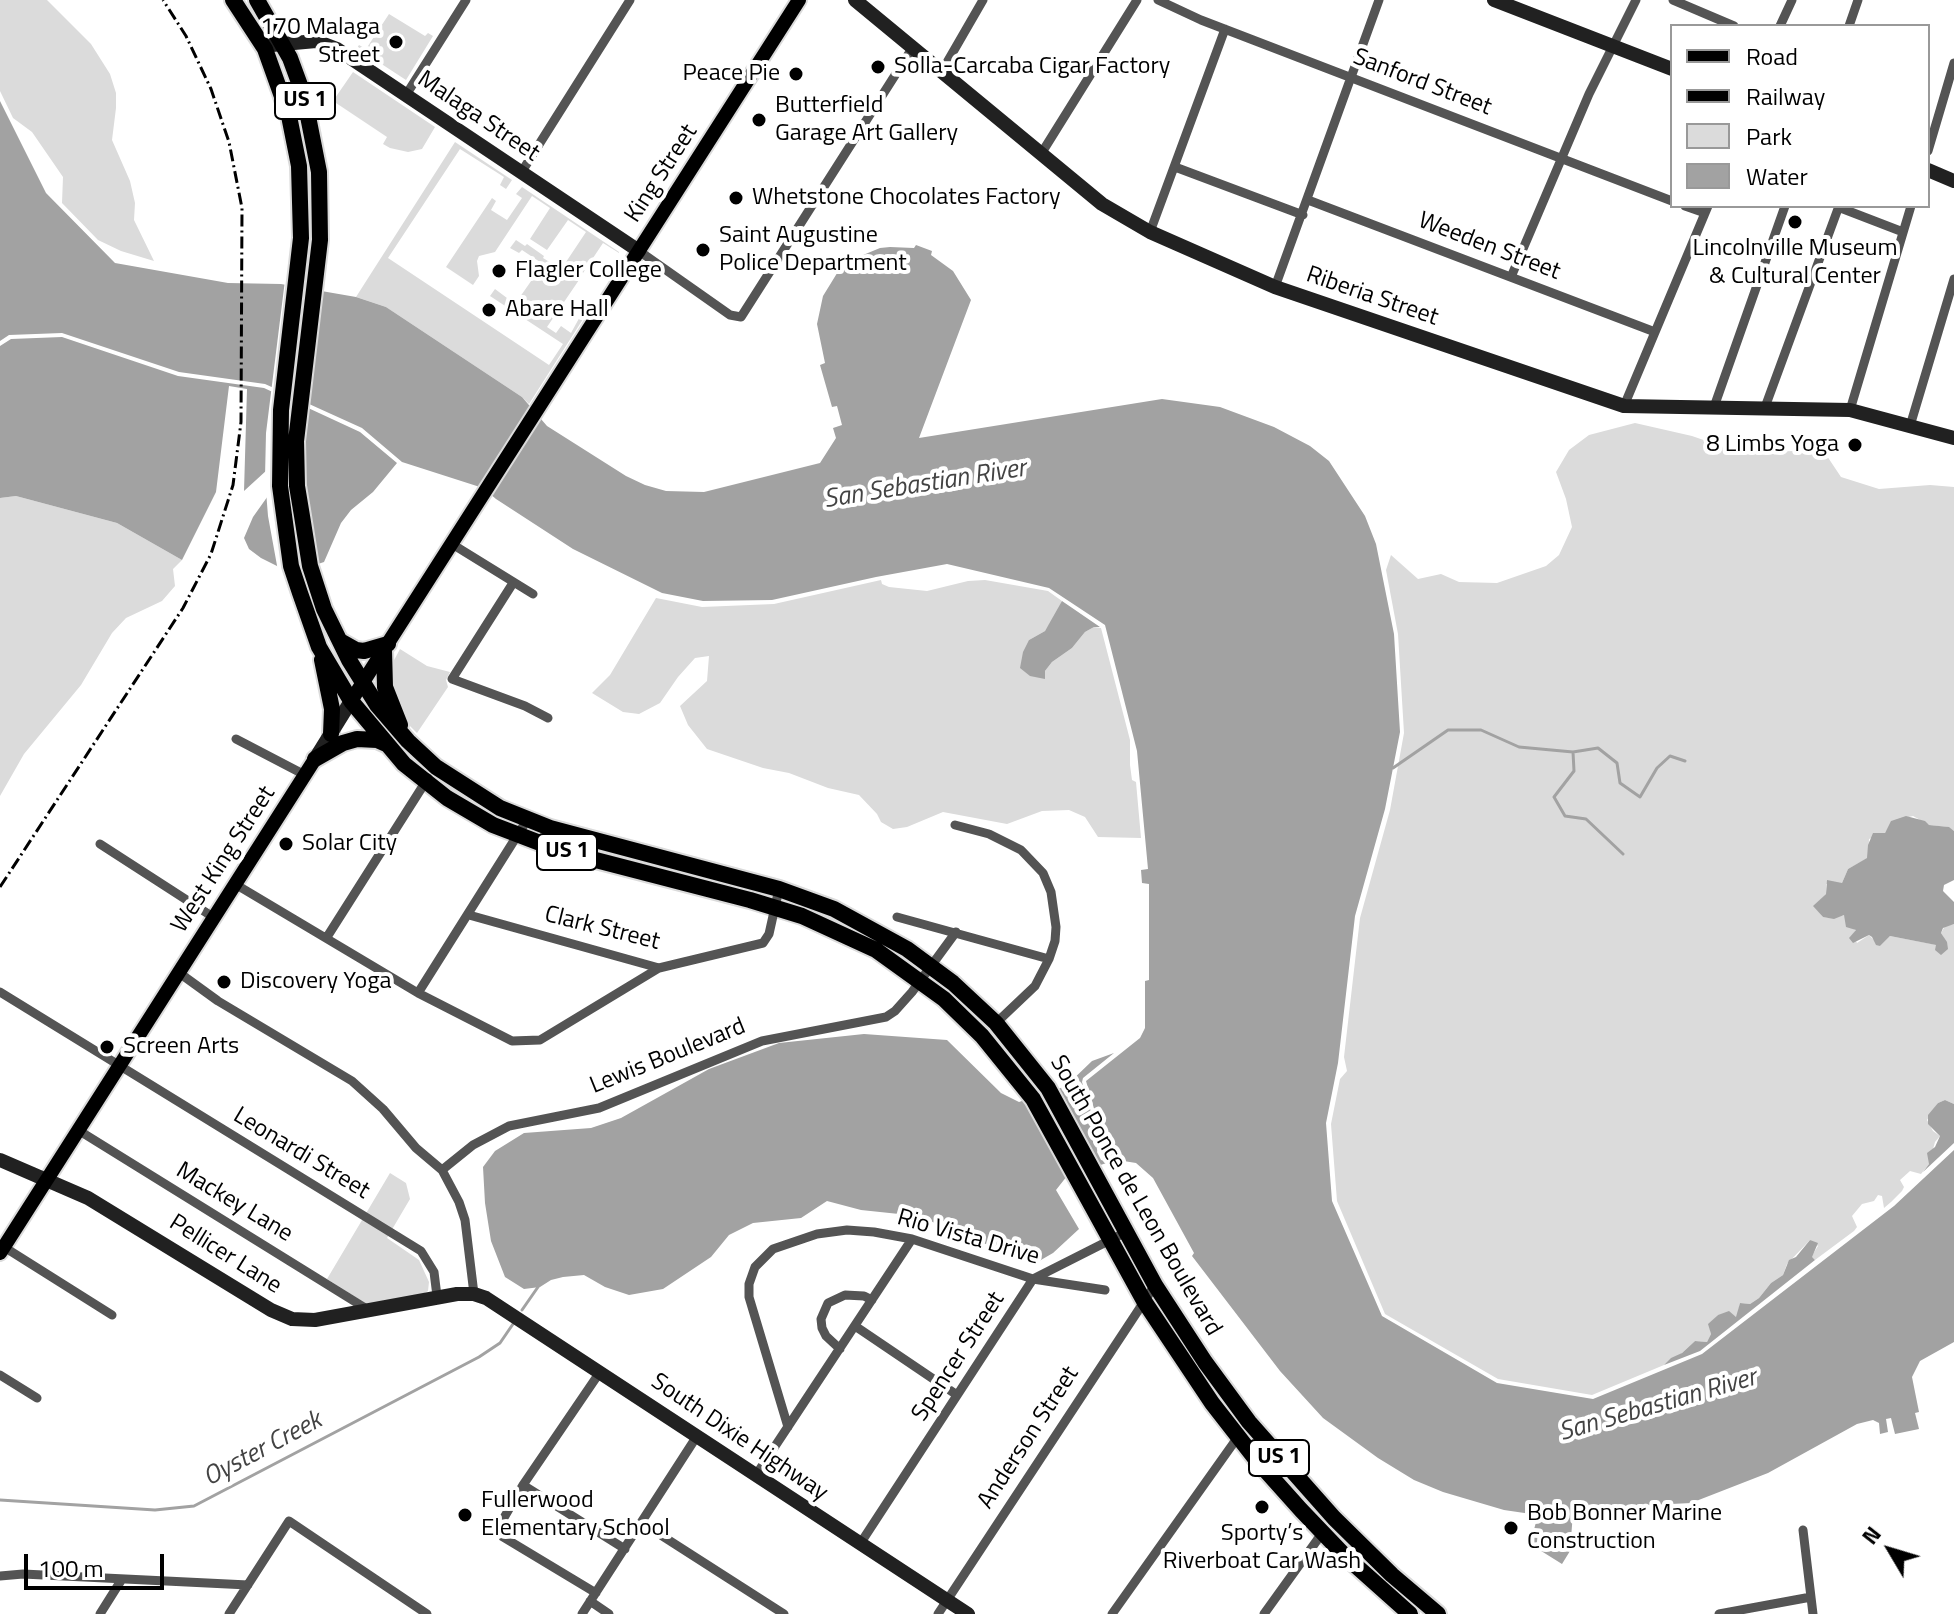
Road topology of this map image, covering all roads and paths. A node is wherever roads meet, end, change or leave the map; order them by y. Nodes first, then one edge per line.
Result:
1 (233, 0) edge
2 (466, 0) edge
3 (630, 0) edge
4 (799, 0) edge
5 (855, 0) edge
6 (983, 0) edge
7 (1137, 0) edge
8 (1158, 0) edge
9 (1379, 0) edge
10 (1494, 0) edge
11 (1636, 0) edge
12 (1673, 0) edge
13 (1792, 0) edge
14 (1858, 0) edge
15 (262, 2) edge
16 (246, 19) junction
17 (1729, 24) edge
18 (1781, 24) edge
19 (1850, 24) edge
20 (1225, 29) junction
21 (260, 42) junction
22 (284, 45) junction
23 (1612, 45) junction
24 (913, 47) junction
25 (1954, 63) edge
26 (1670, 68) edge
27 (942, 71) junction
28 (1351, 77) junction
29 (406, 95) junction
30 (1930, 144) edge
31 (1041, 154) junction
32 (1561, 159) junction
33 (1175, 167) junction
34 (1930, 171) edge
35 (521, 173) junction
36 (1954, 181) edge
37 (1308, 200) junction
38 (1670, 200) edge
39 (1784, 208) edge
40 (1839, 208) edge
41 (1842, 208) edge
42 (1910, 208) edge
43 (1706, 210) edge
44 (321, 213) junction
45 (301, 214) junction
46 (1303, 215) junction
47 (1150, 232) junction
48 (1903, 232) junction
49 (639, 251) junction
50 (1511, 277) junction
51 (1954, 279) edge
52 (1275, 287) junction
53 (1655, 332) junction
54 (1624, 406) junction
55 (1714, 407) junction
56 (1764, 410) junction
57 (1850, 410) junction
58 (1910, 426) junction
59 (1954, 438) edge
60 (486, 493) joint
61 (452, 544) junction
62 (513, 583) junction
63 (533, 594) dead end
64 (340, 641) junction
65 (319, 647) junction
66 (386, 647) junction
67 (363, 684) junction
68 (351, 701) junction
69 (548, 718) dead end
70 (331, 734) junction
71 (236, 739) dead end
72 (408, 741) junction
73 (386, 744) junction
74 (315, 759) junction
75 (436, 767) junction
76 (305, 775) junction
77 (425, 782) junction
78 (527, 820) junction
79 (955, 825) dead end
80 (518, 836) junction
81 (100, 844) dead end
82 (235, 884) junction
83 (779, 889) junction
84 (775, 907) junction
85 (469, 915) junction
86 (213, 917) junction
87 (897, 917) dead end
88 (956, 932) junction
89 (327, 937) junction
90 (1049, 959) junction
91 (932, 966) junction
92 (659, 968) junction
93 (178, 972) junction
94 (921, 981) junction
95 (0, 992) edge
96 (418, 993) junction
97 (996, 1023) junction
98 (118, 1067) junction
99 (78, 1130) junction
100 (0, 1160) edge
101 (442, 1170) junction
102 (46, 1180) junction
103 (1126, 1232) junction
104 (912, 1239) junction
105 (1110, 1241) junction
106 (2, 1250) edge
107 (1033, 1279) junction
108 (1155, 1285) junction
109 (1105, 1290) dead end
110 (437, 1296) junction
111 (480, 1296) junction
112 (872, 1300) junction
113 (1144, 1301) junction
114 (370, 1311) junction
115 (112, 1315) dead end
116 (855, 1326) junction
117 (840, 1349) junction
118 (600, 1372) junction
119 (0, 1375) edge
120 (957, 1395) junction
121 (37, 1398) dead end
122 (1249, 1422) junction
123 (788, 1427) junction
124 (697, 1436) junction
125 (1238, 1437) junction
126 (756, 1475) junction
127 (523, 1485) junction
128 (1334, 1518) junction
129 (642, 1523) junction
130 (1803, 1530) dead end
131 (1322, 1533) junction
132 (860, 1544) junction
133 (625, 1549) junction
134 (0, 1576) edge
135 (122, 1579) junction
136 (248, 1585) junction
137 (593, 1597) junction
138 (1811, 1597) junction
139 (947, 1600) junction
140 (413, 1605) junction
141 (1431, 1612) edge
142 (100, 1614) edge
143 (229, 1614) edge
144 (407, 1614) edge
145 (427, 1614) edge
146 (582, 1614) edge
147 (609, 1614) edge
148 (784, 1614) edge
149 (938, 1614) edge
150 (968, 1614) edge
151 (1112, 1614) edge
152 (1264, 1614) edge
153 (1410, 1614) edge
154 (1719, 1614) edge
155 (1813, 1614) edge

1 - 16 highway, US 1
2 - 29 street
3 - 35 street
4 - 49 main road, King Street
5 - 24 street, Riberia Street
6 - 27 street
7 - 31 street
8 - 20 street, Sanford Street
9 - 28 street
10 - 23 street
11 - 23 street
12 - 17 street
13 - 18 street
14 - 19 street
15 - 16 street
15 - 22 highway, US 1
16 - 21 highway, US 1
20 - 28 street, Sanford Street
20 - 33 street
21 - 22 street, Malaga Street
21 - 45 highway, US 1
22 - 29 street, Malaga Street
22 - 44 highway, US 1
23 - 26 street
23 - 32 street
24 - 27 street, Riberia Street
24 - 49 street
25 - 30 street
27 - 31 street, Riberia Street
28 - 32 street, Sanford Street
28 - 37 street
29 - 35 street, Malaga Street
31 - 47 street, Riberia Street
32 - 38 street, Sanford Street
32 - 50 street
33 - 46 street
33 - 47 street
34 - 36 street
35 - 49 street, Malaga Street
37 - 46 street
37 - 50 street, Weeden Street
39 - 55 street
40 - 56 street
41 - 48 street
42 - 48 street
43 - 53 street
44 - 45 highway
44 - 64 highway, US 1
45 - 65 highway, US 1
46 - 52 street
47 - 52 street, Riberia Street
48 - 57 street
49 - 60 main road, King Street
50 - 53 street, Weeden Street
51 - 58 street
52 - 54 street, Riberia Street
53 - 54 street
54 - 55 street, Riberia Street
55 - 56 street, Riberia Street
56 - 57 street, Riberia Street
57 - 58 street, Riberia Street
58 - 59 street, Riberia Street
60 - 61 main road, West King Street
61 - 62 street
61 - 66 main road, West King Street
62 - 63 street
62 - 69 street
64 - 66 highway
64 - 67 highway, US 1
65 - 68 highway, US 1
65 - 70 highway
66 - 67 main road, West King Street
66 - 72 highway
67 - 68 main road, West King Street
67 - 72 highway, South Ponce de Leon Boulevard / US 1
68 - 70 street, West King Street
68 - 73 highway, South Ponce de Leon Boulevard / US 1
70 - 74 street, West King Street
71 - 76 street
72 - 75 highway, South Ponce de Leon Boulevard / US 1
73 - 74 highway
73 - 77 highway, South Ponce de Leon Boulevard / US 1
74 - 76 main road, West King Street
75 - 77 street
75 - 78 highway, South Ponce de Leon Boulevard / US 1
76 - 82 main road, West King Street
77 - 80 highway, South Ponce de Leon Boulevard / US 1
77 - 89 street
78 - 80 street
78 - 83 highway, South Ponce de Leon Boulevard / US 1
79 - 90 street
80 - 84 highway, South Ponce de Leon Boulevard / US 1
80 - 85 street
81 - 86 street
82 - 86 main road, West King Street
82 - 89 street
83 - 84 street, Clark Street
83 - 91 highway, South Ponce de Leon Boulevard / US 1
84 - 92 street, Clark Street
84 - 94 highway, South Ponce de Leon Boulevard / US 1
85 - 92 street, Clark Street
85 - 96 street
86 - 93 main road, West King Street
87 - 88 street
88 - 90 street
88 - 91 street, Lewis Boulevard
89 - 96 street
90 - 97 street
91 - 94 street, Lewis Boulevard
91 - 97 highway, South Ponce de Leon Boulevard / US 1
92 - 96 street
93 - 98 main road, West King Street
93 - 101 street
94 - 101 street, Lewis Boulevard
94 - 105 highway, South Ponce de Leon Boulevard / US 1
95 - 98 street, Leonardi Street
97 - 103 highway, South Ponce de Leon Boulevard / US 1
98 - 99 main road, West King Street
98 - 110 street, Leonardi Street
99 - 102 main road, West King Street
99 - 114 street, Mackey Lane
100 - 102 street, Pellicer Lane
101 - 111 street
102 - 106 main road, West King Street
102 - 114 street, Pellicer Lane
103 - 105 street, Spencer Street
103 - 108 highway, South Ponce de Leon Boulevard / US 1
104 - 107 street, Rio Vista Drive
104 - 112 street
104 - 123 street, Rio Vista Drive
105 - 107 street, Spencer Street
105 - 113 highway, South Ponce de Leon Boulevard / US 1
106 - 115 street
107 - 109 street, Rio Vista Drive
107 - 120 street, Spencer Street
108 - 113 street, Anderson Street
108 - 122 highway, South Ponce de Leon Boulevard / US 1
110 - 111 street, Pellicer Lane
110 - 114 street, Pellicer Lane
111 - 118 street, South Dixie Highway
112 - 116 street
112 - 117 street
113 - 125 highway, South Ponce de Leon Boulevard / US 1
113 - 139 street, Anderson Street
116 - 117 street
116 - 120 street
117 - 123 street
118 - 124 street, South Dixie Highway
118 - 127 street
119 - 121 street
120 - 132 street, Spencer Street
122 - 125 street
122 - 128 highway, South Ponce de Leon Boulevard / US 1
123 - 126 street
124 - 126 street, South Dixie Highway
124 - 129 street
125 - 131 highway, South Ponce de Leon Boulevard / US 1
125 - 151 street
126 - 132 street, South Dixie Highway
127 - 133 street
127 - 137 street
128 - 131 street
128 - 141 highway, South Ponce de Leon Boulevard / US 1
129 - 133 street
129 - 148 street
130 - 138 street
131 - 152 street
131 - 153 highway, South Ponce de Leon Boulevard / US 1
132 - 139 street, South Dixie Highway
133 - 137 street
134 - 135 street
135 - 136 street
135 - 142 street
136 - 140 street
136 - 143 street
137 - 146 street
137 - 147 street
138 - 154 street
138 - 155 street
139 - 149 street, Anderson Street
139 - 150 street, South Dixie Highway
140 - 144 street
140 - 145 street

